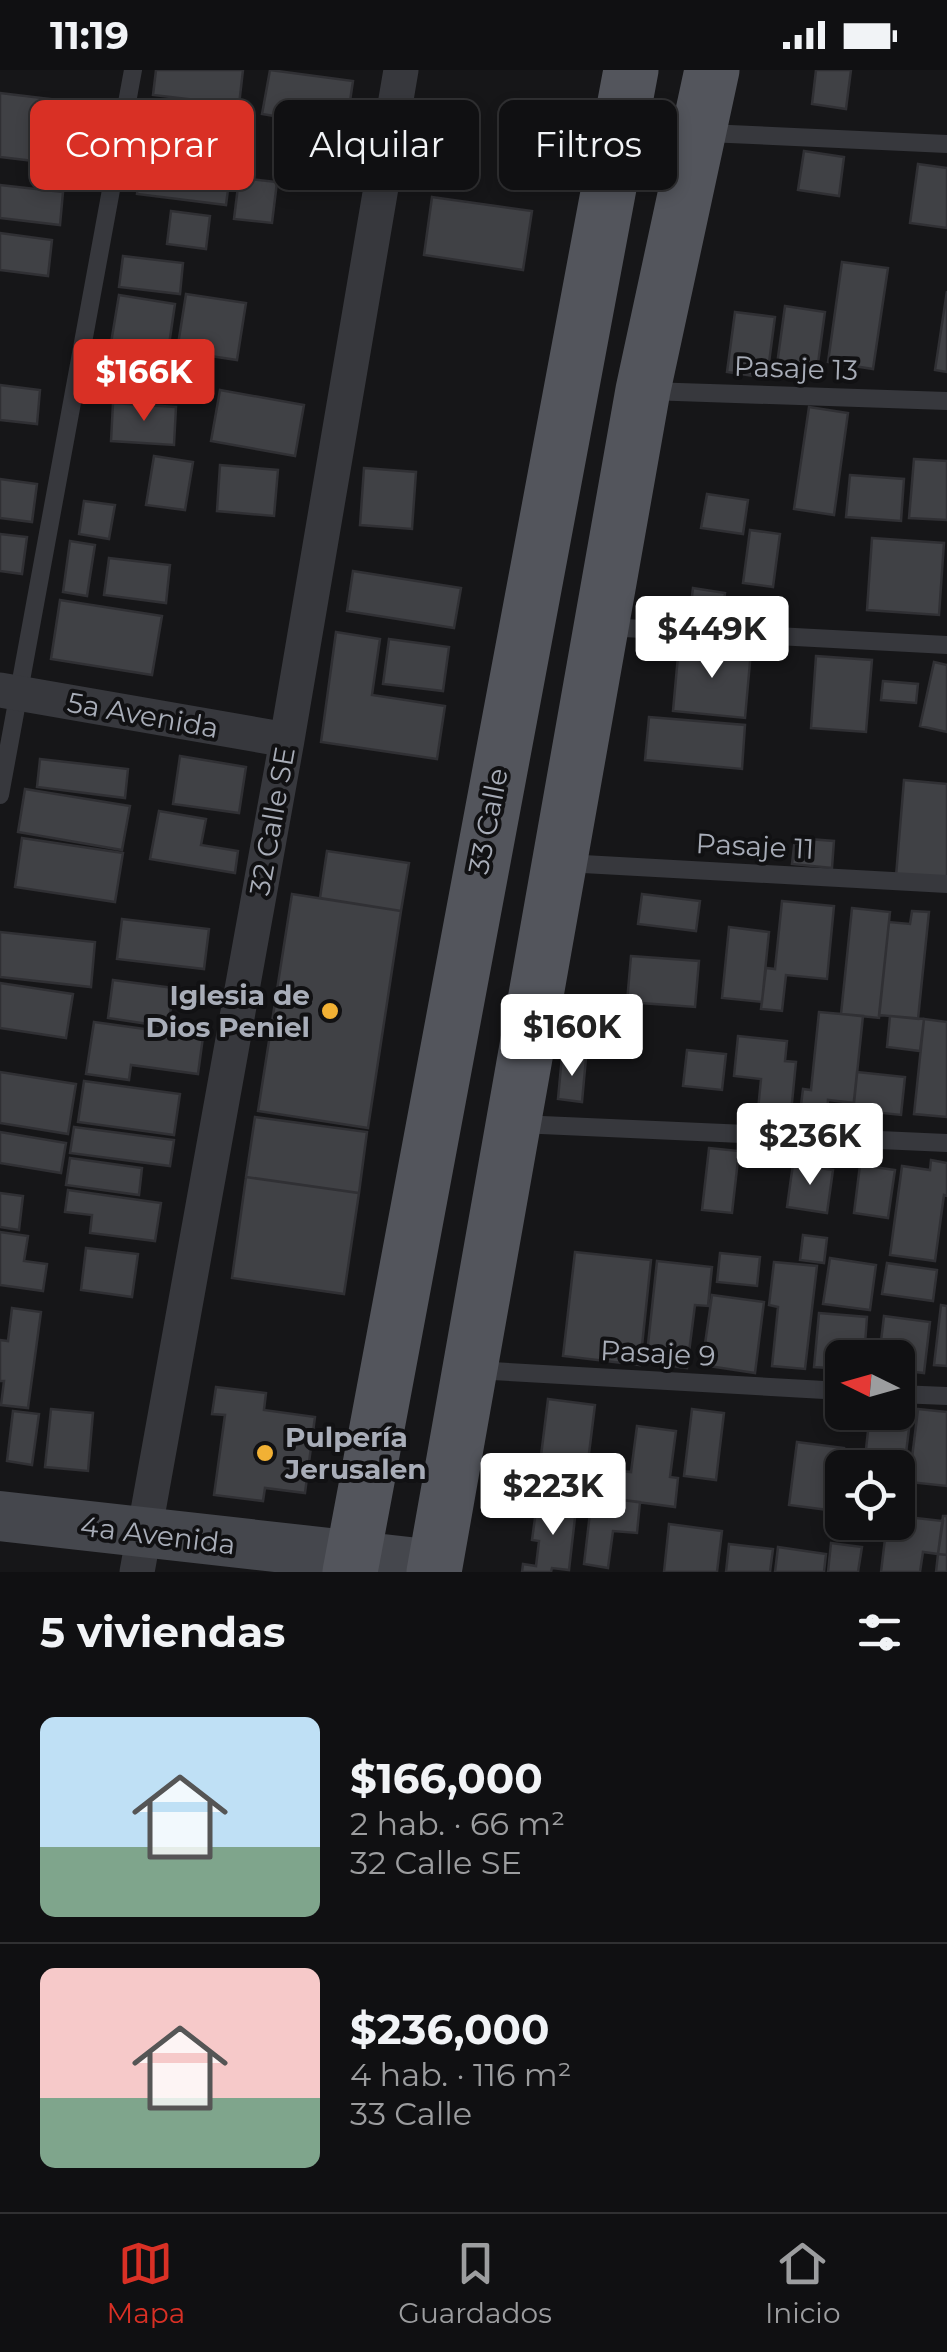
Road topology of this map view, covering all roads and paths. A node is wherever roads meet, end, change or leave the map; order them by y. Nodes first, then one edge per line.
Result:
1 (133, 70) edge
2 (401, 70) edge
3 (631, 70) edge
4 (712, 70) edge
5 (696, 132) junction
6 (947, 144) edge
7 (642, 390) junction
8 (947, 401) edge
9 (600, 626) junction
10 (947, 645) edge
11 (9, 692) edge
12 (287, 740) junction
13 (0, 795) edge
14 (559, 863) junction
15 (947, 884) edge
16 (513, 1123) junction
17 (947, 1143) edge
18 (470, 1370) junction
19 (825, 1389) edge
20 (915, 1395) edge
21 (947, 1396) edge
22 (0, 1516) edge
23 (141, 1553) edge
24 (351, 1564) edge
25 (435, 1569) edge

1 - 11 lane
2 - 12 street, 32 Calle SE
3 - 24 main road, 33 Calle
4 - 5 main road
5 - 6 lane
5 - 7 main road
7 - 8 lane, Pasaje 13
7 - 9 main road
9 - 10 lane
9 - 14 main road
11 - 12 street, 5a Avenida
11 - 13 lane
12 - 23 street, 32 Calle SE
14 - 15 lane, Pasaje 11
14 - 16 main road
16 - 17 lane
16 - 18 main road
18 - 19 lane, Pasaje 9
18 - 25 main road
20 - 21 lane
22 - 23 street, 4a Avenida
23 - 24 street, 4a Avenida
24 - 25 street, 4a Avenida

